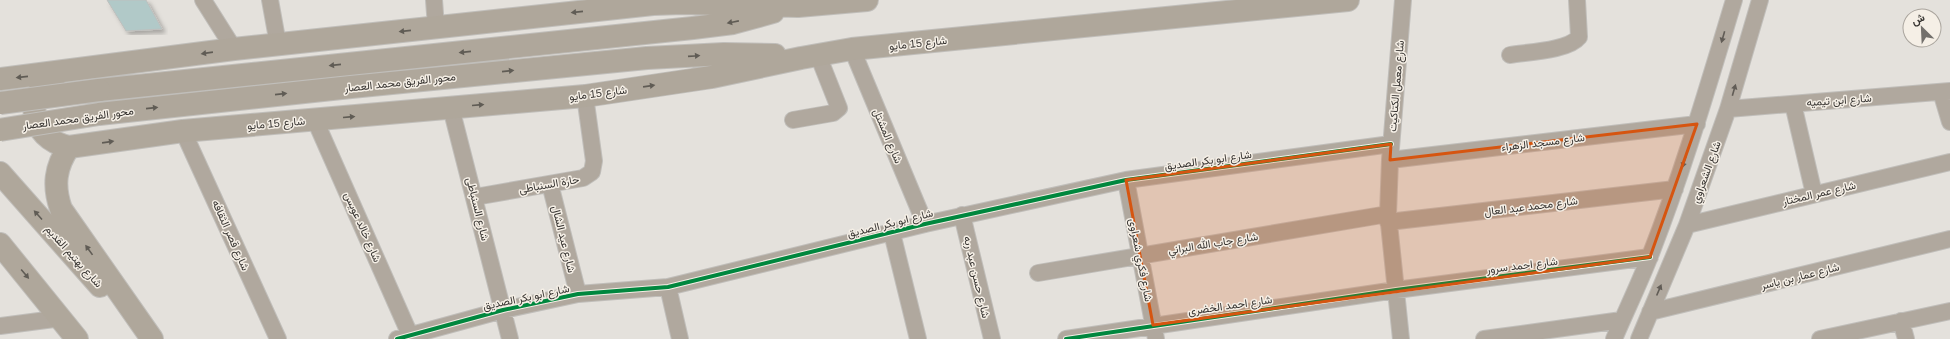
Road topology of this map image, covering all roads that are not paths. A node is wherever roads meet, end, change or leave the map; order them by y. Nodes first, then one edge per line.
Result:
1 (202, 0) edge
2 (270, 0) edge
3 (434, 0) edge
4 (867, 0) edge
5 (1348, 0) edge
6 (1403, 0) edge
7 (1576, 0) edge
8 (1734, 0) edge
9 (1760, 0) edge
10 (607, 5) edge
11 (798, 6) junction
12 (436, 28) junction
13 (278, 44) junction
14 (234, 49) junction
15 (852, 49) junction
16 (1510, 55) dead end
17 (810, 56) junction
18 (59, 73) junction
19 (0, 79) edge
20 (1945, 92) edge
21 (585, 96) junction
22 (0, 103) edge
23 (1793, 104) junction
24 (451, 108) junction
25 (1728, 109) junction
26 (315, 120) junction
27 (793, 120) dead end
28 (1950, 122) edge
29 (1697, 124) junction
30 (0, 130) edge
31 (183, 131) junction
32 (69, 148) junction
33 (1390, 152) junction
34 (1950, 162) edge
35 (0, 173) edge
36 (1126, 180) junction
37 (550, 184) junction
38 (1675, 189) junction
39 (1814, 194) junction
40 (475, 196) junction
41 (962, 215) junction
42 (1388, 218) junction
43 (925, 224) junction
44 (1687, 225) junction
45 (892, 233) junction
46 (1950, 239) edge
47 (0, 244) edge
48 (1140, 255) junction
49 (1650, 257) junction
50 (1038, 273) dead end
51 (668, 286) junction
52 (1396, 290) junction
53 (578, 294) junction
54 (503, 310) junction
55 (1950, 311) edge
56 (1650, 312) junction
57 (62, 318) junction
58 (1622, 320) junction
59 (1901, 321) junction
60 (0, 326) edge
61 (1155, 332) edge
62 (412, 336) edge
63 (1847, 336) edge
64 (77, 339) edge
65 (147, 339) edge
66 (152, 339) edge
67 (278, 339) edge
68 (510, 339) edge
69 (680, 339) edge
70 (918, 339) edge
71 (992, 339) edge
72 (1066, 339) edge
73 (1401, 339) edge
74 (1484, 339) edge
75 (1614, 339) edge
76 (1639, 339) edge
77 (1820, 339) edge
78 (1906, 339) edge

1 - 14 street
2 - 13 street
3 - 12 street
4 - 11 main road
5 - 15 main road, شارع 15 مايو
6 - 33 street, شارع معمل الكتاكيت
7 - 16 street
8 -> 29 street
25 -> 9 street, شارع الشعراوي
10 - 11 main road
10 -> 12 main road
11 -> 22 main road, bridge
12 -> 13 main road
13 - 14 main road
14 -> 18 main road
15 - 17 main road, شارع 15 مايو
15 - 43 street, شارع المشتل
21 -> 17 main road, شارع 15 مايو
17 - 27 street
30 -> 17 main road, محور الفريق محمد العصار, bridge
18 -> 19 main road
18 - 32 main road
20 - 23 street, شارع ابن تيميه
20 - 28 street
24 -> 21 main road, شارع 15 مايو
21 - 37 street, حارة السنباطى
23 - 25 street, شارع ابن تيميه
23 - 39 street
26 -> 24 main road, شارع 15 مايو
24 - 40 street, شارع السنباطى
25 - 44 street, شارع الشعراوي
26 - 31 main road, شارع 15 مايو
26 - 62 street, شارع خالد عويس
29 - 33 street, شارع مسجد الزهراء
29 -> 38 street
32 -> 31 main road, شارع 15 مايو
31 - 67 street, شارع قصر الثقافه
66 -> 32 main road
33 - 36 street, شارع ابو بكر الصديق
33 - 42 street, شارع معمل الكتاكيت
34 - 39 street, شارع عمر المختار
65 -> 35 main road, شارع بهتيم القديم
36 - 41 street, شارع ابو بكر الصديق
36 - 48 street, شارع فكري شعراوى
37 - 40 street, حارة السنباطى
37 - 53 street, شارع عيد الشال
38 - 42 street, شارع محمد عبد العال
38 - 49 street
39 - 44 street, شارع عمر المختار
40 - 54 street, شارع السنباطى
41 - 43 street, شارع ابو بكر الصديق
41 - 71 street, شارع حسن عبد ربه
42 - 48 street, شارع جاب الله البراني
42 - 52 street, شارع معمل الكتاكيت
43 - 45 street, شارع ابو بكر الصديق
56 -> 44 street, شارع الشعراوي
45 - 51 street, شارع ابو بكر الصديق
45 - 70 street
46 - 56 street, شارع عمار بن ياسر
47 -> 57 main road
48 - 50 street, شارع جاب الله البراني
48 - 61 street, شارع فكري شعراوى
49 - 52 street, شارع احمد سرور
49 - 58 street
51 - 53 street, شارع ابو بكر الصديق
51 - 69 street
52 - 61 street, شارع احمد الخضرى
52 - 73 street, شارع معمل الكتاكيت
53 - 54 street, شارع ابو بكر الصديق
54 - 62 street, شارع ابو بكر الصديق
54 - 68 street, شارع السنباطى
55 - 59 street
56 - 76 street, شارع الشعراوي
57 - 60 street
57 - 64 main road
58 - 74 street
58 - 75 street
59 - 63 street
59 - 78 street
61 - 72 street, شارع احمد الخضرى
63 - 77 street

